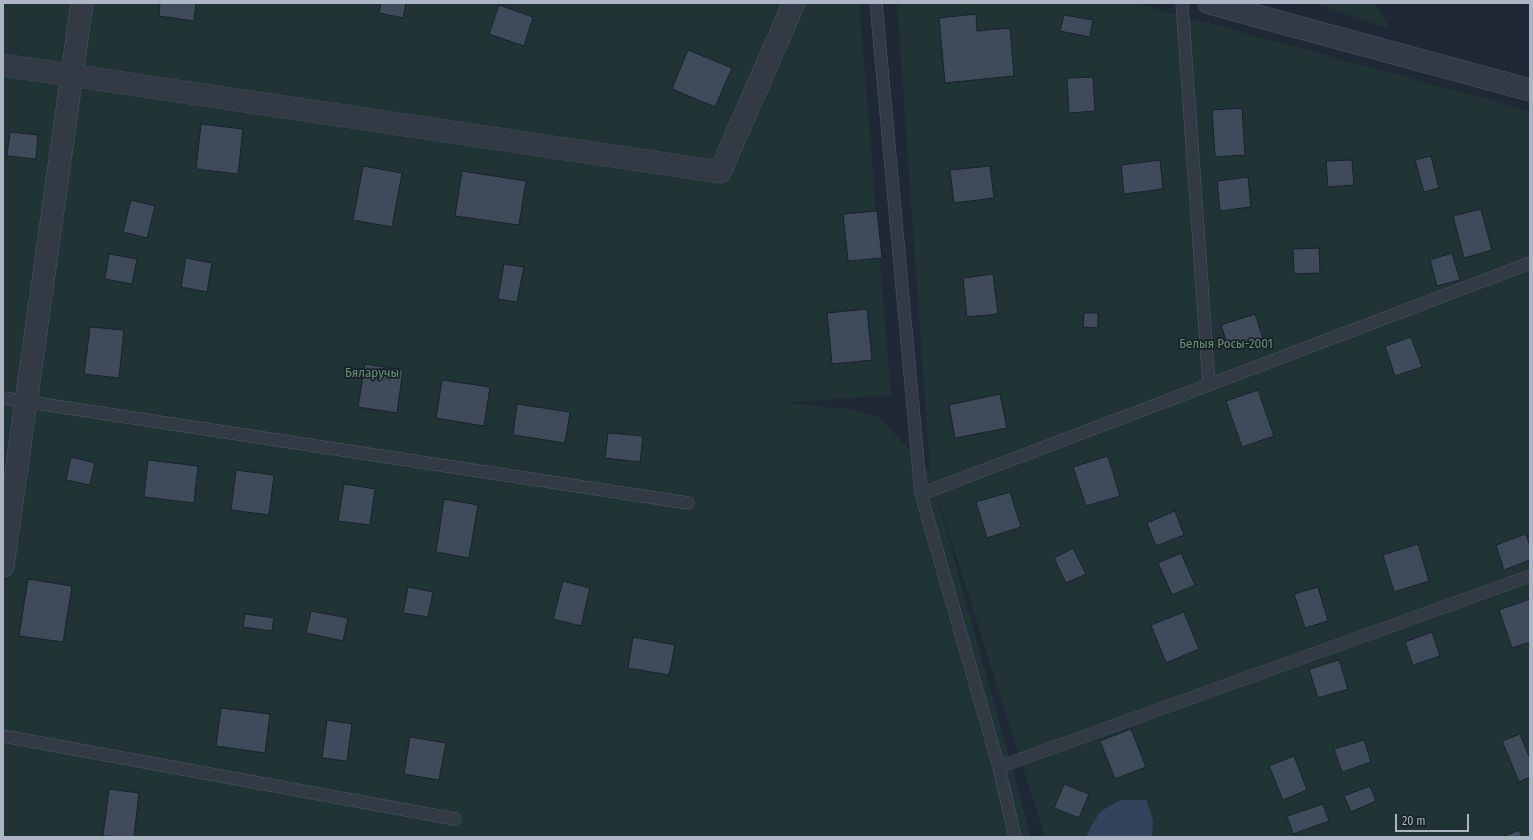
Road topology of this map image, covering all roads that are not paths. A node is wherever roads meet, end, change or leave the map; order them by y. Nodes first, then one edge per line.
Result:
1 (82, 3) edge
2 (794, 3) edge
3 (876, 3) edge
4 (1182, 3) edge
5 (1209, 3) edge
6 (3, 65) edge
7 (72, 74) junction
8 (1530, 90) edge
9 (1530, 263) edge
10 (1209, 385) junction
11 (3, 398) edge
12 (26, 402) junction
13 (921, 494) junction
14 (688, 503) dead end
15 (3, 566) edge
16 (1530, 576) edge
17 (3, 736) edge
18 (999, 768) junction
19 (455, 820) dead end
20 (1015, 837) edge

1 - 7 street
2 - 7 street
3 - 13 lane
4 - 10 lane
5 - 8 street
6 - 7 street
7 - 12 street
9 - 10 lane
10 - 13 lane
11 - 12 lane
12 - 14 lane
12 - 15 street
13 - 18 lane
16 - 18 lane
17 - 19 lane
18 - 20 lane

